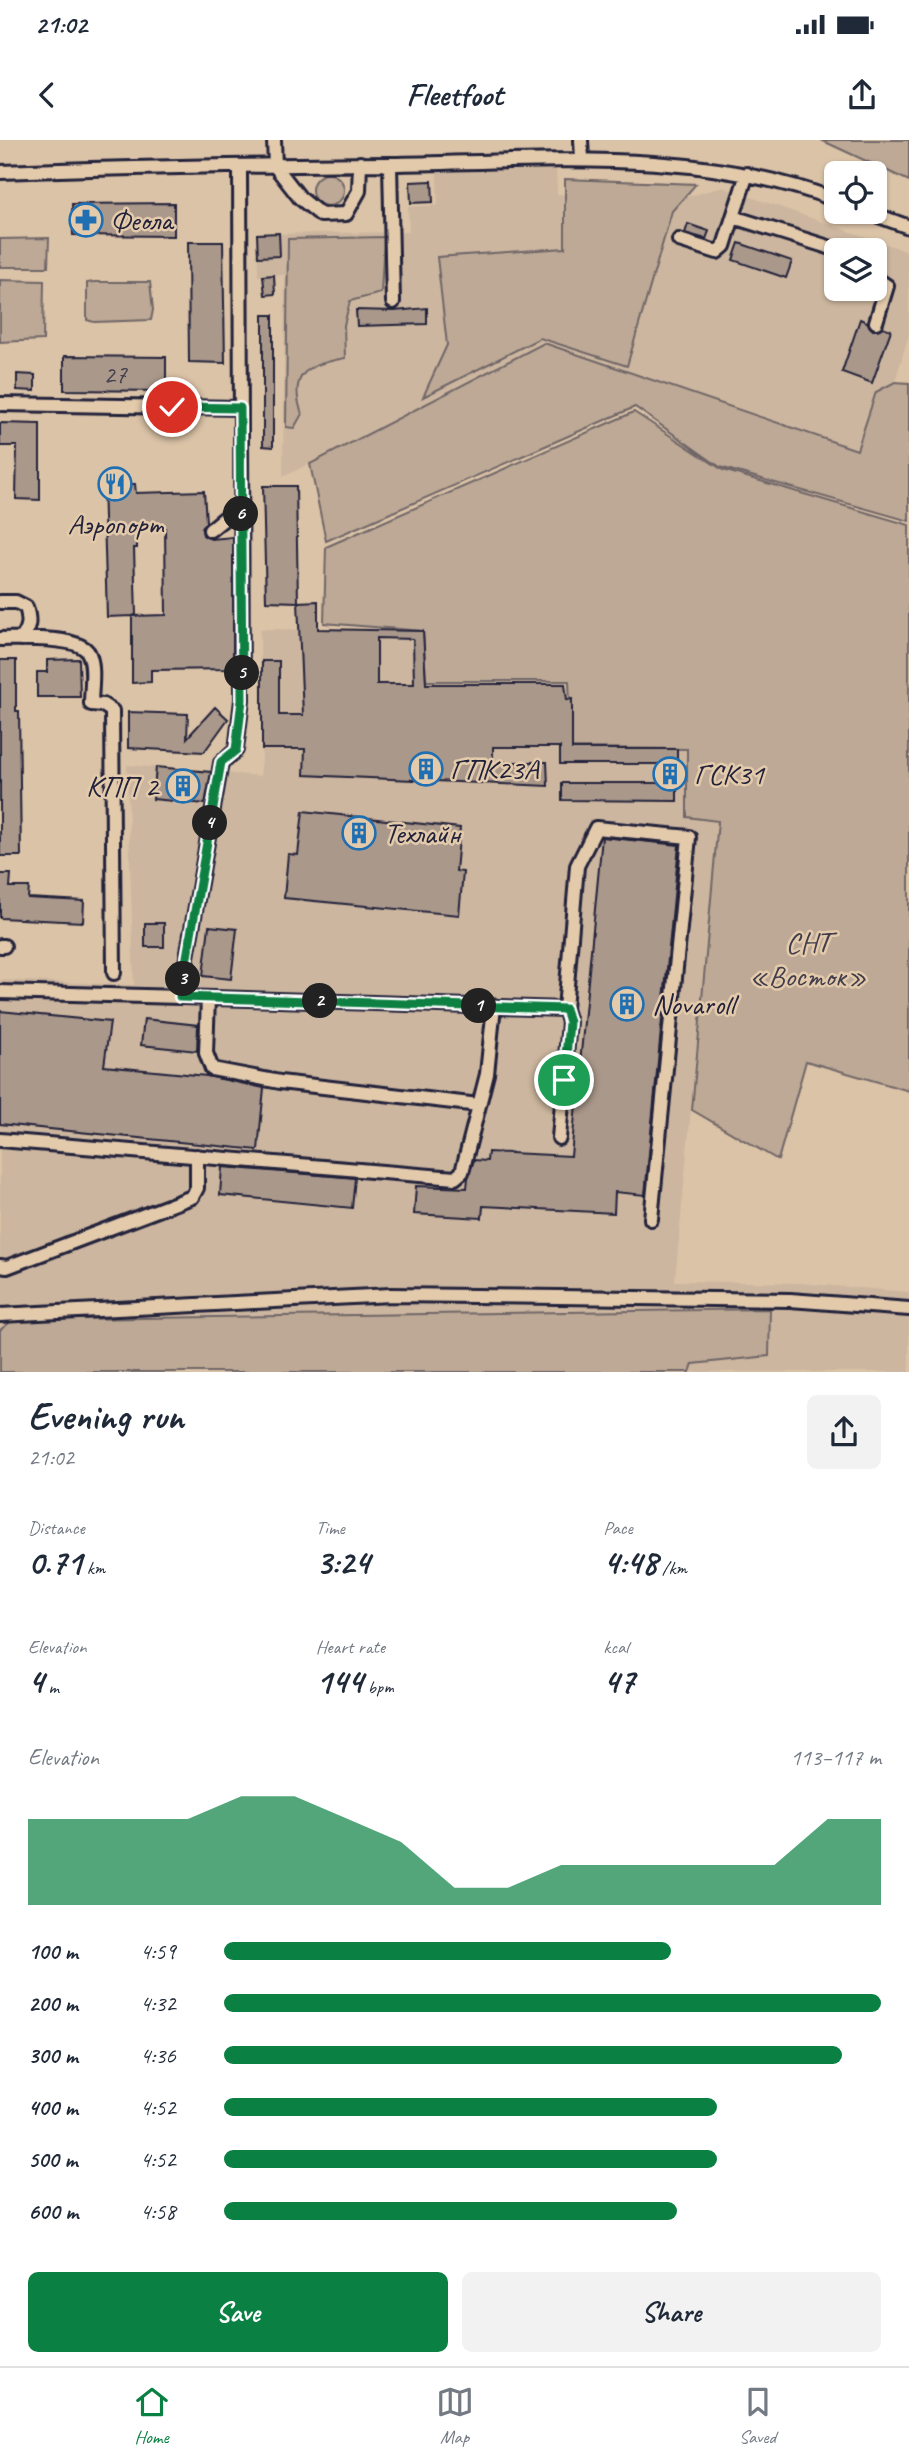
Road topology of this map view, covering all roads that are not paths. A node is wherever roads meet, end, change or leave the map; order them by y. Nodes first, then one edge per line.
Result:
1 (274, 140) edge
2 (581, 140) edge
3 (582, 159) junction
4 (360, 163) junction
5 (390, 164) junction
6 (275, 166) junction
7 (240, 167) junction
8 (0, 172) edge
9 (747, 174) junction
10 (824, 196) edge
11 (733, 216) junction
12 (887, 219) edge
13 (909, 227) edge
14 (679, 240) dead end
15 (824, 245) edge
16 (882, 301) edge
17 (393, 302) dead end
18 (876, 322) dead end
19 (0, 404) edge
20 (240, 408) junction
21 (241, 505) junction
22 (210, 530) dead end
23 (0, 602) edge
24 (0, 639) edge
25 (21, 639) junction
26 (114, 972) dead end
27 (0, 992) edge
28 (180, 997) junction
29 (208, 998) junction
30 (494, 1006) junction
31 (565, 1009) junction
32 (479, 1105) junction
33 (559, 1138) dead end
34 (0, 1140) edge
35 (197, 1156) junction
36 (651, 1219) dead end
37 (0, 1266) edge
38 (909, 1309) edge
39 (0, 1315) edge

1 - 6 street
2 - 3 street
3 - 5 street
3 - 9 street
4 - 5 street
4 - 6 street
4 - 6 street
5 - 17 street
6 - 7 street
7 - 8 street
7 - 20 street
9 - 10 street
9 - 11 street
11 - 14 street
11 - 15 street
12 - 13 street
16 - 18 street
19 - 20 street
20 - 21 street
21 - 22 street
21 - 28 street
23 - 25 street
24 - 25 street
25 - 26 street
27 - 28 street
28 - 29 street
29 - 30 street
29 - 32 street
30 - 31 street
30 - 32 street
31 - 33 street
31 - 36 street
32 - 35 street
34 - 35 street
35 - 37 street
38 - 39 street

